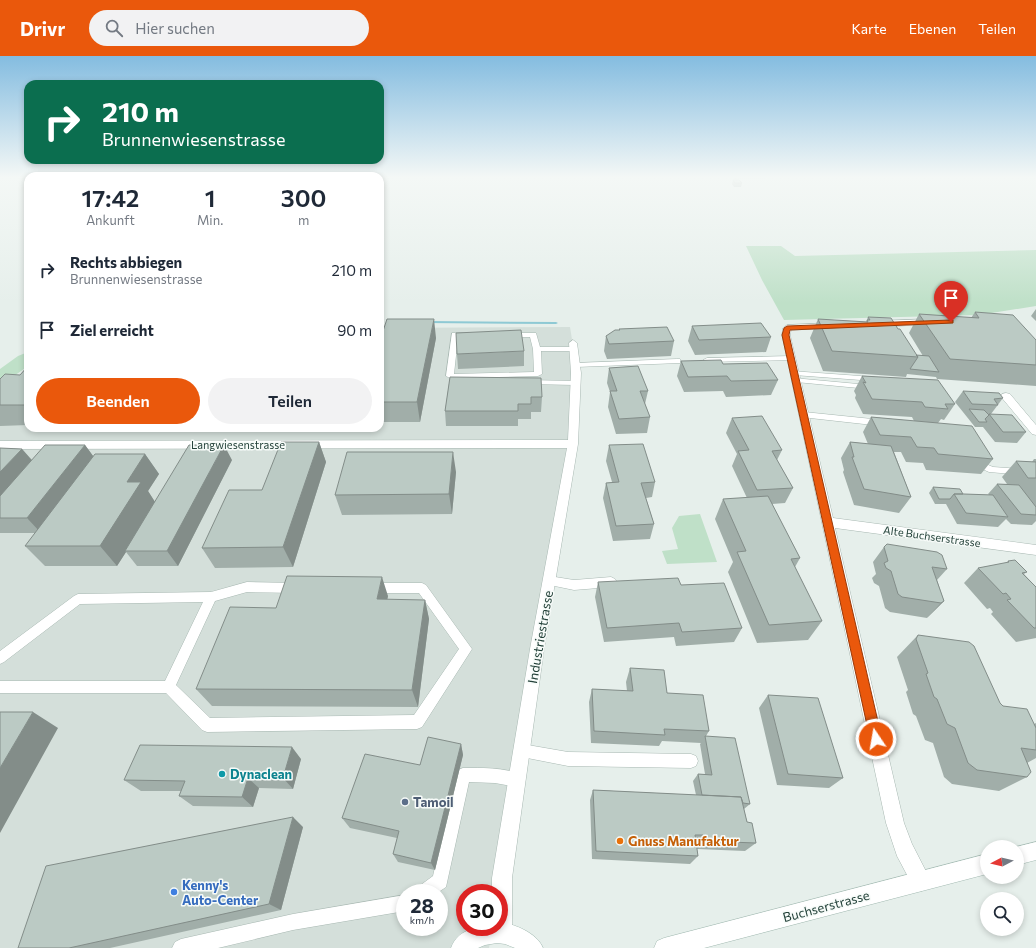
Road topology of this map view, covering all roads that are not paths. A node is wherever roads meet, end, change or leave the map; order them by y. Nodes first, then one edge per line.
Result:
1 (943, 322) edge
2 (865, 324) edge
3 (842, 325) edge
4 (479, 335) edge
5 (502, 335) edge
6 (573, 346) joint
7 (537, 349) junction
8 (791, 358) junction
9 (677, 361) dead end
10 (695, 361) edge
11 (576, 365) junction
12 (795, 377) junction
13 (879, 379) edge
14 (474, 383) edge
15 (576, 383) junction
16 (875, 388) edge
17 (1006, 396) dead end
18 (804, 416) junction
19 (889, 423) edge
20 (1036, 432) edge
21 (0, 444) edge
22 (573, 444) junction
23 (974, 453) edge
24 (1036, 473) edge
25 (828, 522) junction
26 (1036, 550) edge
27 (549, 581) junction
28 (620, 582) edge
29 (310, 588) edge
30 (358, 588) edge
31 (210, 597) junction
32 (0, 658) edge
33 (169, 687) junction
34 (0, 688) edge
35 (522, 751) junction
36 (691, 761) dead end
37 (518, 780) junction
38 (1036, 851) edge
39 (1024, 854) edge
40 (980, 866) edge
41 (921, 880) junction
42 (436, 884) edge
43 (502, 884) edge
44 (396, 905) edge
45 (508, 934) edge
46 (479, 936) edge
47 (180, 948) edge
48 (461, 948) edge
49 (533, 948) edge
50 (664, 948) edge

1 - 2 street
3 - 8 street
4 - 7 lane
5 - 7 lane
6 - 7 lane
6 - 11 street, Industriestrasse
8 - 10 lane
8 - 12 street
9 - 11 lane
11 - 15 street, Industriestrasse
12 - 13 lane
12 - 16 lane
12 - 18 street
14 - 15 lane
15 - 22 street, Industriestrasse
17 - 20 street
18 - 19 lane
18 - 25 street
21 - 22 street, Langwiesenstrasse
22 - 27 street, Industriestrasse
23 - 24 lane
25 - 26 street, Alte Buchserstrasse
25 - 41 street
27 - 28 lane
27 - 35 street, Industriestrasse
29 - 31 lane
30 - 33 lane
31 - 32 lane
31 - 33 lane
33 - 34 lane
35 - 36 lane
35 - 37 street, Industriestrasse
37 - 42 lane
37 - 43 street, Industriestrasse
38 - 39 street
40 - 41 street, Buchserstrasse
41 - 50 street, Buchserstrasse
44 - 47 lane
45 - 49 street
46 - 48 street

